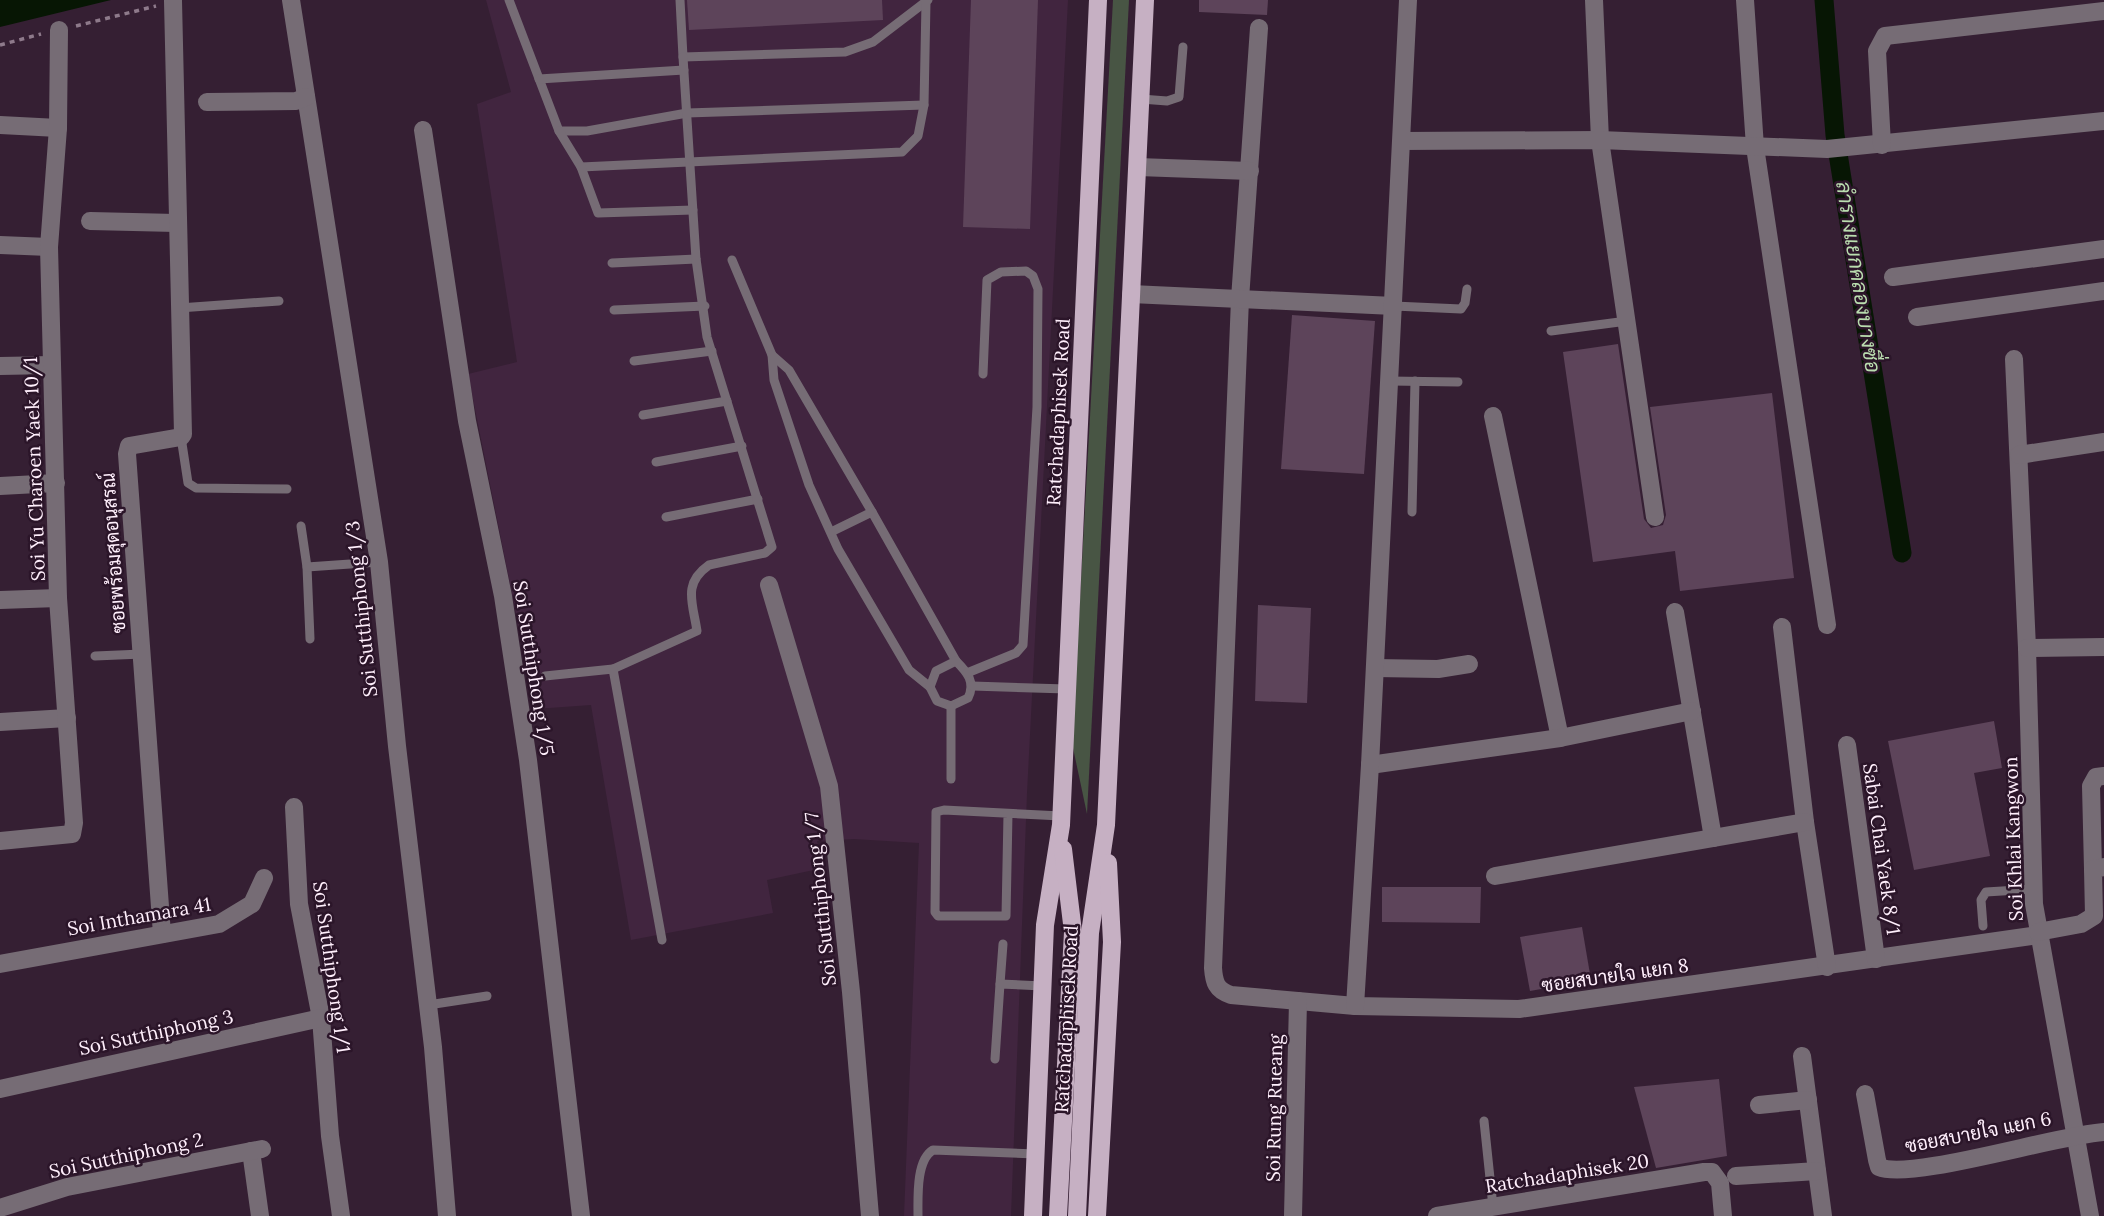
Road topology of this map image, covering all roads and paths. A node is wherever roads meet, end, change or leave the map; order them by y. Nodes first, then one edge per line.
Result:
1 (291, 0) edge
2 (509, 0) edge
3 (680, 0) edge
4 (1098, 0) edge
5 (1145, 0) edge
6 (1408, 0) edge
7 (1594, 0) edge
8 (1745, 0) edge
9 (173, 1) edge
10 (927, 1) edge
11 (2104, 11) edge
12 (1259, 28) dead end
13 (59, 30) junction
14 (0, 45) edge
15 (1183, 47) dead end
16 (683, 57) junction
17 (684, 70) junction
18 (539, 79) junction
19 (306, 97) junction
20 (1141, 100) junction
21 (207, 102) dead end
22 (924, 105) junction
23 (687, 113) junction
24 (2104, 121) edge
25 (0, 125) edge
26 (58, 128) junction
27 (423, 130) dead end
28 (559, 131) junction
29 (1600, 139) junction
30 (1402, 141) junction
31 (1882, 145) junction
32 (1755, 147) junction
33 (690, 164) junction
34 (581, 167) junction
35 (1138, 167) junction
36 (1250, 171) junction
37 (693, 211) junction
38 (90, 221) dead end
39 (176, 223) junction
40 (0, 245) edge
41 (49, 247) junction
42 (2104, 249) edge
43 (696, 259) junction
44 (732, 260) dead end
45 (612, 263) dead end
46 (1893, 277) dead end
47 (1467, 289) dead end
48 (2104, 291) edge
49 (1131, 294) junction
50 (1240, 299) junction
51 (279, 301) dead end
52 (705, 306) junction
53 (1394, 306) junction
54 (178, 308) junction
55 (614, 310) dead end
56 (1917, 317) dead end
57 (1627, 321) junction
58 (1550, 331) dead end
59 (712, 351) junction
60 (772, 355) junction
61 (2014, 359) dead end
62 (634, 361) dead end
63 (52, 365) junction
64 (0, 366) edge
65 (983, 374) dead end
66 (1390, 381) junction
67 (1415, 381) junction
68 (1458, 382) dead end
69 (727, 401) junction
70 (643, 415) dead end
71 (1493, 416) dead end
72 (181, 437) junction
73 (2104, 442) edge
74 (741, 446) junction
75 (2019, 455) junction
76 (656, 462) dead end
77 (56, 483) junction
78 (0, 486) edge
79 (287, 489) dead end
80 (758, 499) junction
81 (872, 512) junction
82 (1412, 512) dead end
83 (666, 517) dead end
84 (1656, 517) dead end
85 (301, 526) dead end
86 (831, 532) junction
87 (379, 562) junction
88 (307, 567) junction
89 (769, 585) dead end
90 (58, 598) junction
91 (0, 600) edge
92 (1675, 612) dead end
93 (1827, 625) dead end
94 (1782, 627) dead end
95 (310, 639) dead end
96 (2104, 647) edge
97 (2027, 648) junction
98 (142, 654) junction
99 (95, 656) dead end
100 (956, 661) junction
101 (1469, 664) dead end
102 (1375, 668) junction
103 (613, 670) junction
104 (967, 673) junction
105 (545, 676) dead end
106 (972, 686) junction
107 (930, 687) junction
108 (1067, 689) junction
109 (951, 706) junction
110 (1692, 711) junction
111 (67, 718) junction
112 (0, 722) edge
113 (1560, 738) junction
114 (1847, 745) dead end
115 (1370, 765) junction
116 (2104, 776) edge
117 (951, 779) dead end
118 (294, 807) dead end
119 (1008, 814) junction
120 (1061, 820) junction
121 (1805, 822) junction
122 (1106, 825) junction
123 (1713, 838) junction
124 (0, 841) edge
125 (2099, 868) edge
126 (1495, 876) dead end
127 (264, 878) dead end
128 (2034, 889) junction
129 (2099, 921) edge
130 (1983, 926) dead end
131 (162, 934) junction
132 (2038, 934) junction
133 (662, 940) dead end
134 (1003, 944) dead end
135 (1876, 959) junction
136 (0, 964) edge
137 (1827, 967) junction
138 (1000, 984) junction
139 (1043, 986) junction
140 (487, 996) dead end
141 (1298, 1001) junction
142 (428, 1005) junction
143 (1355, 1006) junction
144 (321, 1018) junction
145 (1802, 1056) dead end
146 (995, 1059) dead end
147 (0, 1088) edge
148 (1865, 1094) dead end
149 (1808, 1101) junction
150 (1759, 1105) dead end
151 (1484, 1121) dead end
152 (2104, 1132) edge
153 (2076, 1134) junction
154 (1035, 1154) junction
155 (1817, 1171) junction
156 (1736, 1176) dead end
157 (1493, 1207) junction
158 (0, 1208) edge
159 (260, 1216) edge
160 (341, 1216) edge
161 (447, 1216) edge
162 (581, 1216) edge
163 (870, 1216) edge
164 (918, 1216) edge
165 (1033, 1216) edge
166 (1058, 1216) edge
167 (1077, 1216) edge
168 (1097, 1216) edge
169 (1293, 1216) edge
170 (1437, 1216) edge
171 (1723, 1216) edge
172 (1823, 1216) edge
173 (2090, 1216) edge

1 - 19 street, Soi Sutthiphong 1/3
2 - 18 lane
3 - 16 lane
4 - 108 main road, Ratchadaphisek Road
5 - 20 main road, Ratchadaphisek Road
6 - 30 street
7 - 29 street
8 - 32 street
9 - 13 path
9 - 39 street
10 - 16 lane
10 - 22 lane
11 - 31 street
12 - 36 street
13 - 14 path
13 - 26 street, Soi Yu Charoen Yaek 10/1
15 - 20 lane
16 - 17 lane
17 - 18 lane
17 - 23 lane
18 - 28 lane
19 - 21 street
19 - 87 street, Soi Sutthiphong 1/3
20 - 35 main road, Ratchadaphisek Road
22 - 23 lane
22 - 33 lane
23 - 28 lane
23 - 33 lane
24 - 31 street
25 - 26 street
26 - 41 street, Soi Yu Charoen Yaek 10/1
27 - 162 street, Soi Sutthiphong 1/5
28 - 34 lane
29 - 30 street
29 - 32 street
29 - 57 street
30 - 53 street
31 - 32 street
32 - 93 street
33 - 34 lane
33 - 37 lane
34 - 37 lane
35 - 36 street
35 - 49 main road, Ratchadaphisek Road
36 - 50 street
37 - 43 lane
38 - 39 street
39 - 54 street
40 - 41 street
41 - 63 street, Soi Yu Charoen Yaek 10/1
42 - 46 street
43 - 45 lane
43 - 52 lane
44 - 60 lane
47 - 53 lane
48 - 56 street
49 - 50 street
49 - 122 main road, Ratchadaphisek Road
50 - 53 street
50 - 141 street, ซอยสบายใจ แยก 8
51 - 54 lane
52 - 55 lane
52 - 59 lane
53 - 66 street
54 - 72 street
57 - 58 lane
57 - 84 street
59 - 62 lane
59 - 69 lane
60 - 81 lane
60 - 86 lane
61 - 75 street, Soi Khlai Kangwon
63 - 64 street
63 - 77 street, Soi Yu Charoen Yaek 10/1
65 - 104 lane
66 - 67 lane
66 - 102 street
67 - 68 lane
67 - 82 lane
69 - 70 lane
69 - 74 lane
71 - 113 street
72 - 79 lane
72 - 98 street, ซอยพร้อมสุดอนุสรณ์
73 - 75 street
74 - 76 lane
74 - 80 lane
75 - 97 street, Soi Khlai Kangwon
77 - 78 street
77 - 90 street, Soi Yu Charoen Yaek 10/1
80 - 83 lane
80 - 103 lane
81 - 86 lane
81 - 100 lane
85 - 88 lane
86 - 107 lane
87 - 88 lane
87 - 142 street, Soi Sutthiphong 1/3
88 - 95 lane
89 - 163 street, Soi Sutthiphong 1/7
90 - 91 street
90 - 111 street, Soi Yu Charoen Yaek 10/1
92 - 110 street
94 - 121 street
96 - 97 street
97 - 128 street, Soi Khlai Kangwon
98 - 99 lane
98 - 131 street, ซอยพร้อมสุดอนุสรณ์
100 - 104 lane
100 - 107 lane
101 - 102 street
102 - 115 street
103 - 105 lane
103 - 133 lane
104 - 106 lane
106 - 108 lane
106 - 109 lane
107 - 109 lane
108 - 120 main road, Ratchadaphisek Road
109 - 117 lane
110 - 113 street
110 - 123 street
111 - 112 street
111 - 124 street, Soi Yu Charoen Yaek 10/1
113 - 115 street
114 - 135 street, Sabai Chai Yaek 8/1
115 - 143 street
116 - 125 street
118 - 144 street, Soi Sutthiphong 1/1
119 - 119 lane
119 - 120 lane
120 - 139 main road, Ratchadaphisek Road
120 - 166 main road, Ratchadaphisek Road
121 - 123 street
121 - 137 street
122 - 167 main road, Ratchadaphisek Road
122 - 168 main road, Ratchadaphisek Road
123 - 126 street
125 - 129 street
127 - 131 street, Soi Inthamara 41
128 - 130 lane
128 - 132 street, Soi Khlai Kangwon
129 - 132 street, ซอยสบายใจ แยก 8
131 - 136 street, Soi Inthamara 41
132 - 135 street, ซอยสบายใจ แยก 8
132 - 153 street, Soi Khlai Kangwon
134 - 138 lane
135 - 137 street, ซอยสบายใจ แยก 8
137 - 143 street, ซอยสบายใจ แยก 8
138 - 139 lane
138 - 146 lane
139 - 154 main road, Ratchadaphisek Road
140 - 142 lane
141 - 143 street, ซอยสบายใจ แยก 8
141 - 169 street, Soi Rung Rueang
142 - 161 street, Soi Sutthiphong 1/3
144 - 147 street, Soi Sutthiphong 3
144 - 160 street, Soi Sutthiphong 1/1
145 - 149 street
148 - 153 street, ซอยสบายใจ แยก 6
149 - 150 street
149 - 155 street
151 - 157 lane
152 - 153 street
153 - 173 street, Soi Khlai Kangwon
154 - 164 lane
154 - 165 main road, Ratchadaphisek Road
155 - 156 street
155 - 172 street
157 - 170 street, Ratchadaphisek 20
157 - 171 street, Ratchadaphisek 20
158 - 159 street, Soi Sutthiphong 2

